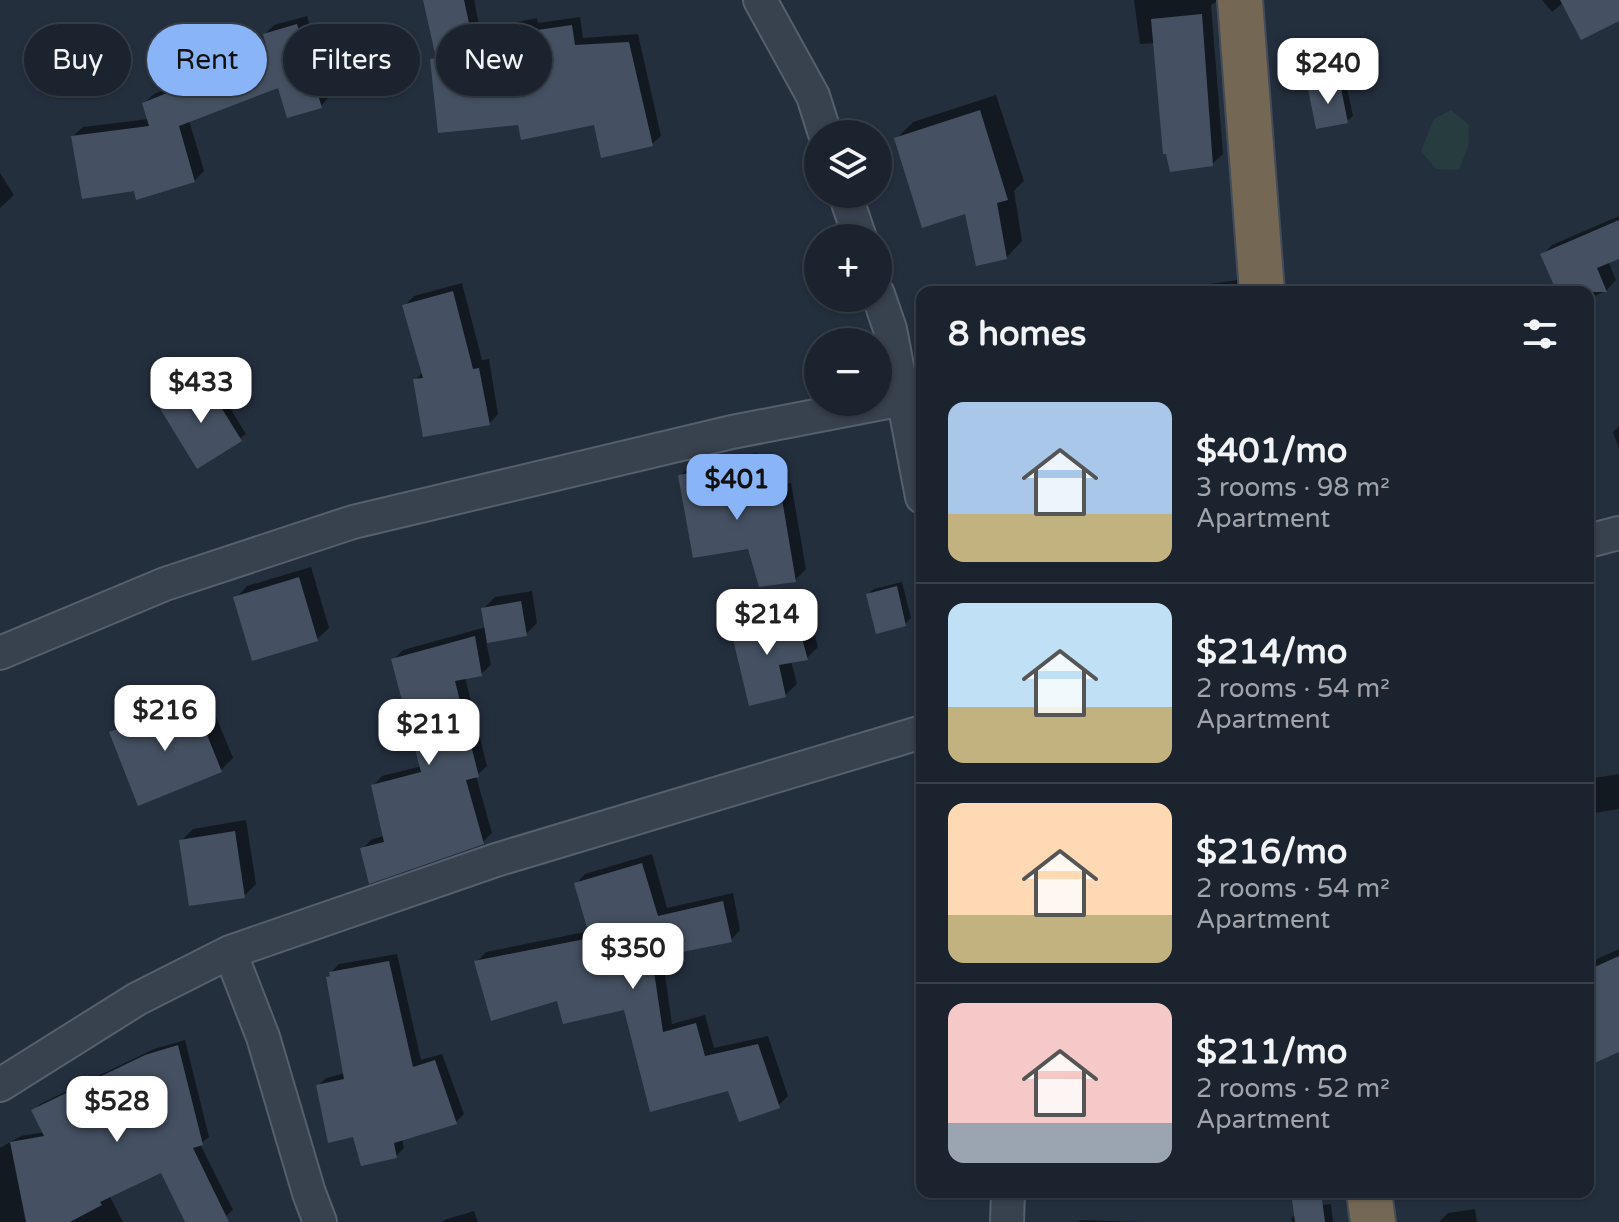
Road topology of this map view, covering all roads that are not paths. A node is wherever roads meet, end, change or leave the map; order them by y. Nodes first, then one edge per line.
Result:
1 (760, 0) edge
2 (1240, 0) edge
3 (821, 120) edge
4 (1262, 286) edge
5 (884, 312) edge
6 (903, 399) junction
7 (916, 466) edge
8 (1619, 533) edge
9 (1594, 539) edge
10 (0, 653) edge
11 (916, 734) edge
12 (230, 952) junction
13 (0, 1085) edge
14 (1008, 1198) edge
15 (1370, 1198) edge
16 (320, 1222) edge
17 (1007, 1222) edge
18 (1373, 1222) edge

1 - 3 street
2 - 4 highway
5 - 6 street
6 - 7 street
6 - 10 street
8 - 9 street
11 - 12 street
12 - 13 street
12 - 16 street
14 - 17 street
15 - 18 highway

